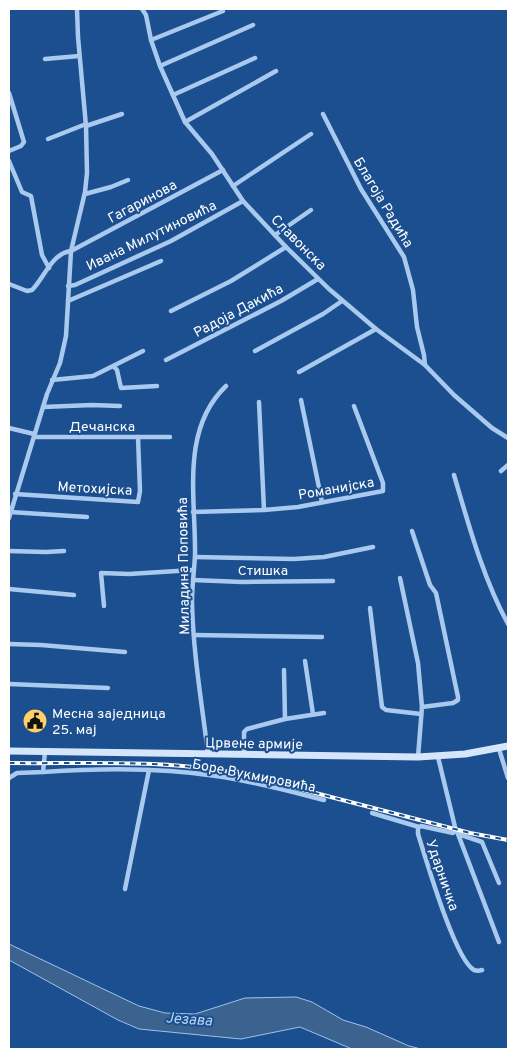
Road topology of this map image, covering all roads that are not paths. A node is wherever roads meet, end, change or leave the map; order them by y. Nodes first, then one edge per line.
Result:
1 (77, 9) edge
2 (142, 9) edge
3 (223, 11) dead end
4 (253, 25) dead end
5 (151, 40) junction
6 (79, 56) junction
7 (255, 58) dead end
8 (45, 59) dead end
9 (160, 66) junction
10 (276, 71) dead end
11 (9, 93) edge
12 (173, 95) junction
13 (122, 114) dead end
14 (323, 114) dead end
15 (185, 122) junction
16 (86, 125) junction
17 (311, 134) dead end
18 (48, 139) dead end
19 (9, 152) edge
20 (9, 161) edge
21 (223, 170) junction
22 (128, 180) dead end
23 (233, 186) junction
24 (85, 194) junction
25 (243, 201) junction
26 (311, 210) dead end
27 (275, 235) junction
28 (286, 247) junction
29 (71, 251) junction
30 (161, 261) dead end
31 (49, 268) junction
32 (318, 279) junction
33 (9, 284) edge
34 (68, 286) junction
35 (68, 301) junction
36 (342, 301) junction
37 (171, 311) dead end
38 (376, 329) junction
39 (143, 351) dead end
40 (256, 352) dead end
41 (166, 360) dead end
42 (424, 365) junction
43 (114, 367) junction
44 (299, 372) dead end
45 (52, 380) junction
46 (157, 386) dead end
47 (226, 386) dead end
48 (301, 400) dead end
49 (258, 402) dead end
50 (120, 406) dead end
51 (354, 406) dead end
52 (43, 407) junction
53 (9, 428) edge
54 (34, 436) junction
55 (138, 437) junction
56 (170, 438) dead end
57 (508, 438) edge
58 (508, 464) edge
59 (501, 471) dead end
60 (454, 475) dead end
61 (15, 494) junction
62 (322, 502) junction
63 (264, 510) junction
64 (193, 512) junction
65 (9, 515) edge
66 (88, 517) dead end
67 (412, 531) dead end
68 (373, 547) dead end
69 (9, 550) edge
70 (64, 551) dead end
71 (195, 557) junction
72 (193, 570) junction
73 (400, 578) dead end
74 (193, 580) junction
75 (333, 581) dead end
76 (9, 589) edge
77 (74, 595) dead end
78 (104, 606) dead end
79 (370, 608) dead end
80 (508, 624) edge
81 (194, 635) junction
82 (322, 637) dead end
83 (9, 644) edge
84 (125, 652) dead end
85 (305, 660) dead end
86 (284, 670) dead end
87 (9, 684) edge
88 (108, 688) dead end
89 (422, 707) junction
90 (324, 713) dead end
91 (313, 714) junction
92 (420, 714) junction
93 (286, 719) junction
94 (508, 746) edge
95 (499, 749) junction
96 (9, 752) edge
97 (46, 752) junction
98 (208, 755) junction
99 (244, 755) junction
100 (418, 757) junction
101 (438, 757) junction
102 (149, 770) junction
103 (43, 772) junction
104 (9, 773) edge
105 (17, 773) junction
106 (9, 778) edge
107 (508, 778) edge
108 (324, 800) dead end
109 (372, 813) dead end
110 (419, 827) junction
111 (456, 833) junction
112 (499, 883) dead end
113 (125, 890) dead end
114 (499, 942) dead end
115 (482, 970) dead end

1 - 6 street
2 - 5 street, Славонска
3 - 5 street
4 - 9 street
5 - 9 street, Славонска
6 - 8 street
6 - 16 street
7 - 12 street
9 - 12 street, Славонска
10 - 15 street
11 - 19 street
12 - 15 street, Славонска
13 - 16 street
14 - 42 street, Благоја Радића
15 - 21 street, Славонска
16 - 18 street
16 - 24 street
17 - 23 street
20 - 31 street
21 - 23 street, Славонска
21 - 29 street, Гагаринова
22 - 24 street
23 - 25 street, Славонска
24 - 29 street
25 - 27 street, Славонска
25 - 34 street, Ивана Милутиновића
26 - 27 street
27 - 28 street, Славонска
28 - 32 street, Славонска
28 - 37 street
29 - 31 street, Гагаринова
29 - 34 street
30 - 35 street
31 - 33 street, Гагаринова
32 - 36 street, Славонска
32 - 41 street, Радоја Дакића
34 - 35 street
35 - 45 street
36 - 38 street, Славонска
36 - 40 street
38 - 42 street, Славонска
38 - 44 street
39 - 43 street
42 - 57 street, Славонска
43 - 45 street
43 - 46 street
45 - 52 street
47 - 64 street, Миладина Поповића
48 - 62 street
49 - 63 street
50 - 52 street
51 - 62 street, Романијска
52 - 54 street
53 - 54 street, Дечанска
54 - 55 street, Дечанска
54 - 61 street
55 - 56 street, Дечанска
55 - 61 street, Метохијска
58 - 59 street
60 - 80 street
61 - 65 street
62 - 63 street, Романијска
63 - 64 street, Романијска
64 - 71 street, Миладина Поповића
65 - 66 street
67 - 89 street
68 - 71 street
69 - 70 street
71 - 72 street, Миладина Поповића
72 - 74 street, Миладина Поповића
72 - 78 street
73 - 89 street
74 - 75 street, Стишка
74 - 81 street, Миладина Поповића
76 - 77 street
79 - 92 street
81 - 82 street
81 - 98 street, Миладина Поповића
83 - 84 street
85 - 91 street
86 - 93 street
87 - 88 street
89 - 92 street
90 - 91 street
91 - 93 street
92 - 100 street
93 - 99 street
94 - 95 main road, Црвене армије
95 - 101 main road, Црвене армије
95 - 107 street
96 - 97 main road, Црвене армије
97 - 98 main road, Црвене армије
97 - 103 street
98 - 99 main road, Црвене армије
99 - 100 main road, Црвене армије
100 - 101 main road, Црвене армије
101 - 111 street, Ударничка
102 - 103 street, Боре Вукмировића
102 - 108 street, Боре Вукмировића
102 - 113 street
103 - 105 street, Боре Вукмировића
104 - 105 street, Боре Вукмировића
105 - 106 street
109 - 110 street
110 - 111 street, Ударничка
110 - 115 street, Ударничка
111 - 112 street
111 - 114 street

